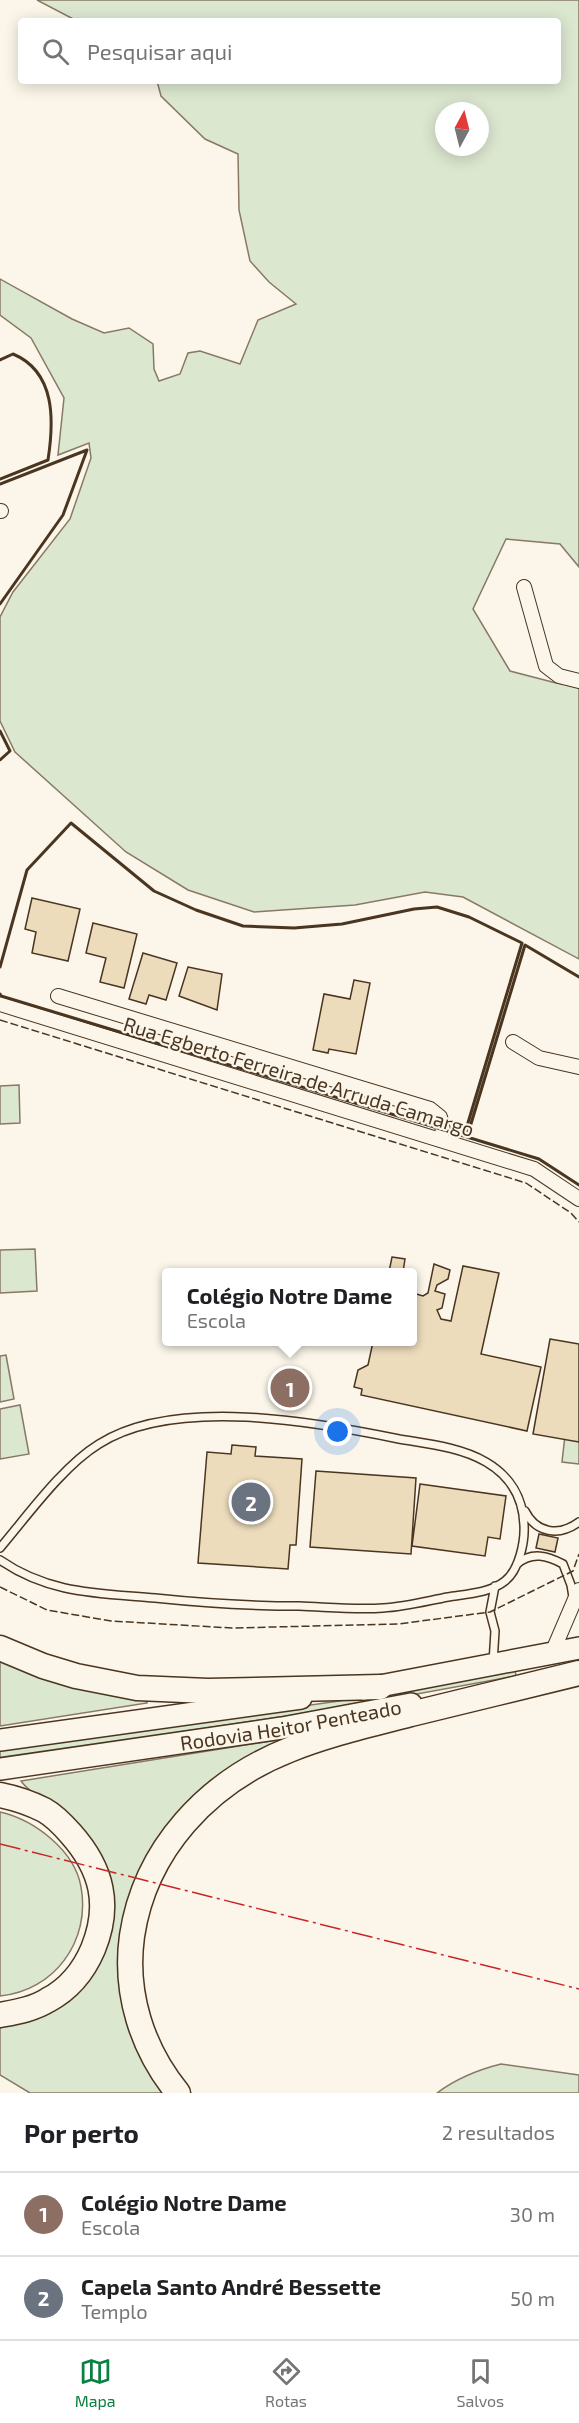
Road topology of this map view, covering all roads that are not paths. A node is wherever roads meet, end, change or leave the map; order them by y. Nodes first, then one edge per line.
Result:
1 (524, 587) dead end
2 (579, 681) edge
3 (58, 996) dead end
4 (0, 1004) edge
5 (513, 1042) dead end
6 (579, 1067) edge
7 (440, 1140) junction
8 (579, 1199) edge
9 (521, 1503) junction
10 (579, 1522) edge
11 (0, 1548) edge
12 (0, 1560) edge
13 (515, 1565) junction
14 (495, 1586) junction
15 (576, 1597) edge
16 (0, 1648) edge
17 (579, 1648) edge
18 (552, 1653) junction
19 (493, 1665) junction
20 (579, 1673) edge
21 (380, 1687) junction
22 (0, 1740) edge
23 (0, 1769) edge
24 (0, 1795) edge
25 (0, 2015) edge
26 (178, 2093) edge

1 - 2 street
3 - 7 street
4 - 7 street, Rua Egberto Ferreira de Arruda Camargo
5 - 6 street
7 - 8 street, Rua Egberto Ferreira de Arruda Camargo
9 - 10 lane
9 - 11 lane
9 - 13 lane
12 - 14 lane
13 - 14 lane
13 - 15 lane
14 - 19 lane
15 - 18 street
16 - 21 highway
17 - 18 main road, Rodovia Heitor Penteado
18 - 19 main road, Rodovia Heitor Penteado
19 - 21 main road, Rodovia Heitor Penteado
20 - 23 main road, Rodovia Heitor Penteado
20 - 26 highway
21 - 22 main road, Rodovia Heitor Penteado
24 - 25 highway

